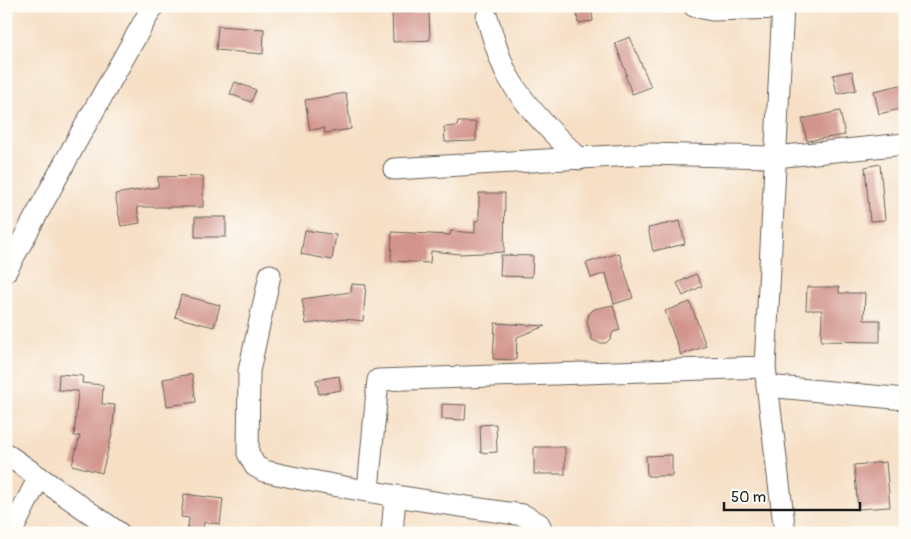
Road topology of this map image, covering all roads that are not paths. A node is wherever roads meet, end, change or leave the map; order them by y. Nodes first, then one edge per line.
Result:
1 (153, 6) edge
2 (694, 6) edge
3 (783, 7) edge
4 (487, 17) dead end
5 (905, 144) edge
6 (775, 158) junction
7 (580, 159) junction
8 (394, 169) dead end
9 (6, 271) edge
10 (270, 275) dead end
11 (766, 376) junction
12 (905, 399) edge
13 (6, 454) edge
14 (39, 477) junction
15 (368, 490) junction
16 (395, 498) junction
17 (11, 533) edge
18 (119, 533) edge
19 (392, 533) edge
20 (543, 533) edge
21 (786, 533) edge

1 - 9 street
2 - 3 street
3 - 6 street
4 - 7 street
5 - 6 street
6 - 7 street
6 - 11 street
7 - 8 street
10 - 15 street
11 - 12 street
11 - 15 street
11 - 21 street
13 - 14 street
14 - 17 street
14 - 18 street
15 - 16 street
16 - 19 street
16 - 20 street

